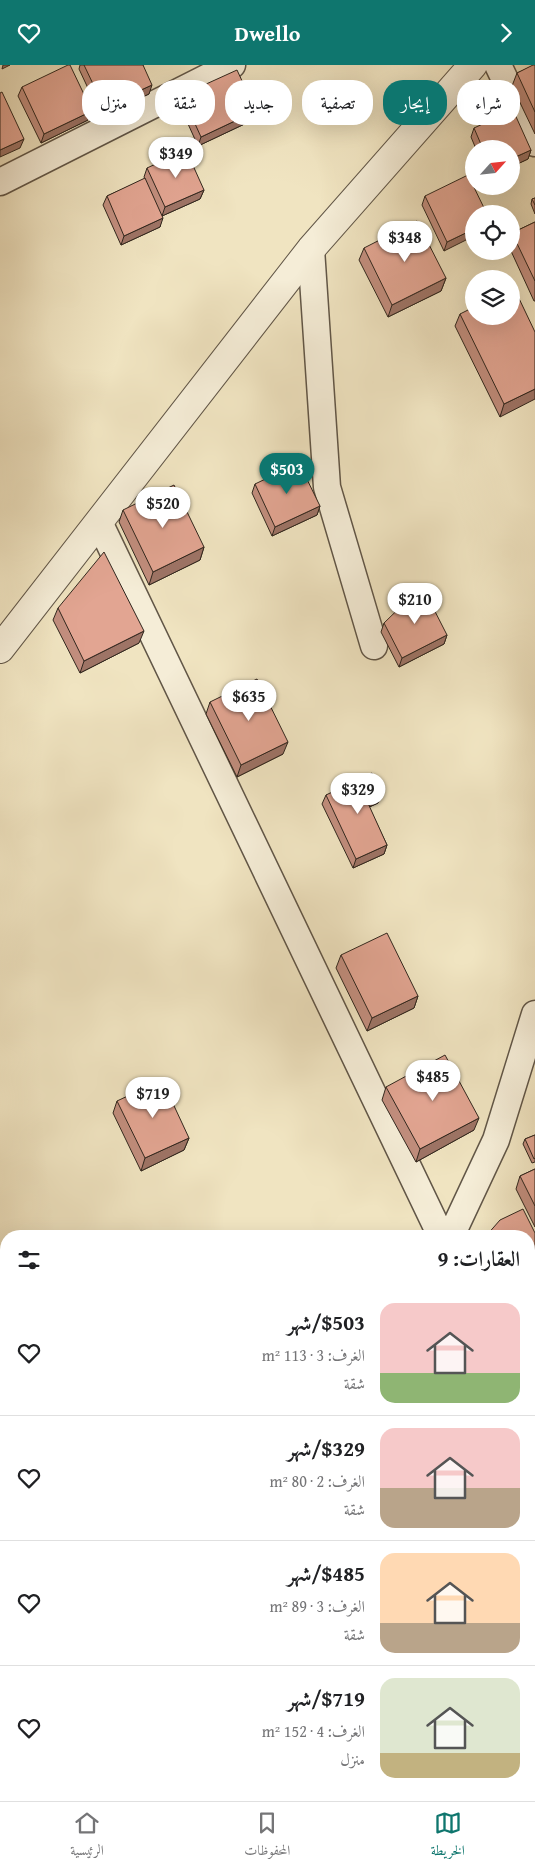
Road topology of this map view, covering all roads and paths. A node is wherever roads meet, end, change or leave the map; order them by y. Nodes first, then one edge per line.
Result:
1 (232, 65) edge
2 (473, 65) edge
3 (498, 65) edge
4 (535, 143) edge
5 (0, 182) edge
6 (311, 249) junction
7 (99, 522) junction
8 (374, 646) dead end
9 (0, 649) edge
10 (535, 1014) edge
11 (437, 1230) edge
12 (454, 1230) edge

1 - 5 street
2 - 6 street
3 - 4 street
6 - 7 street
6 - 8 street
7 - 9 street
7 - 11 street
10 - 12 street

